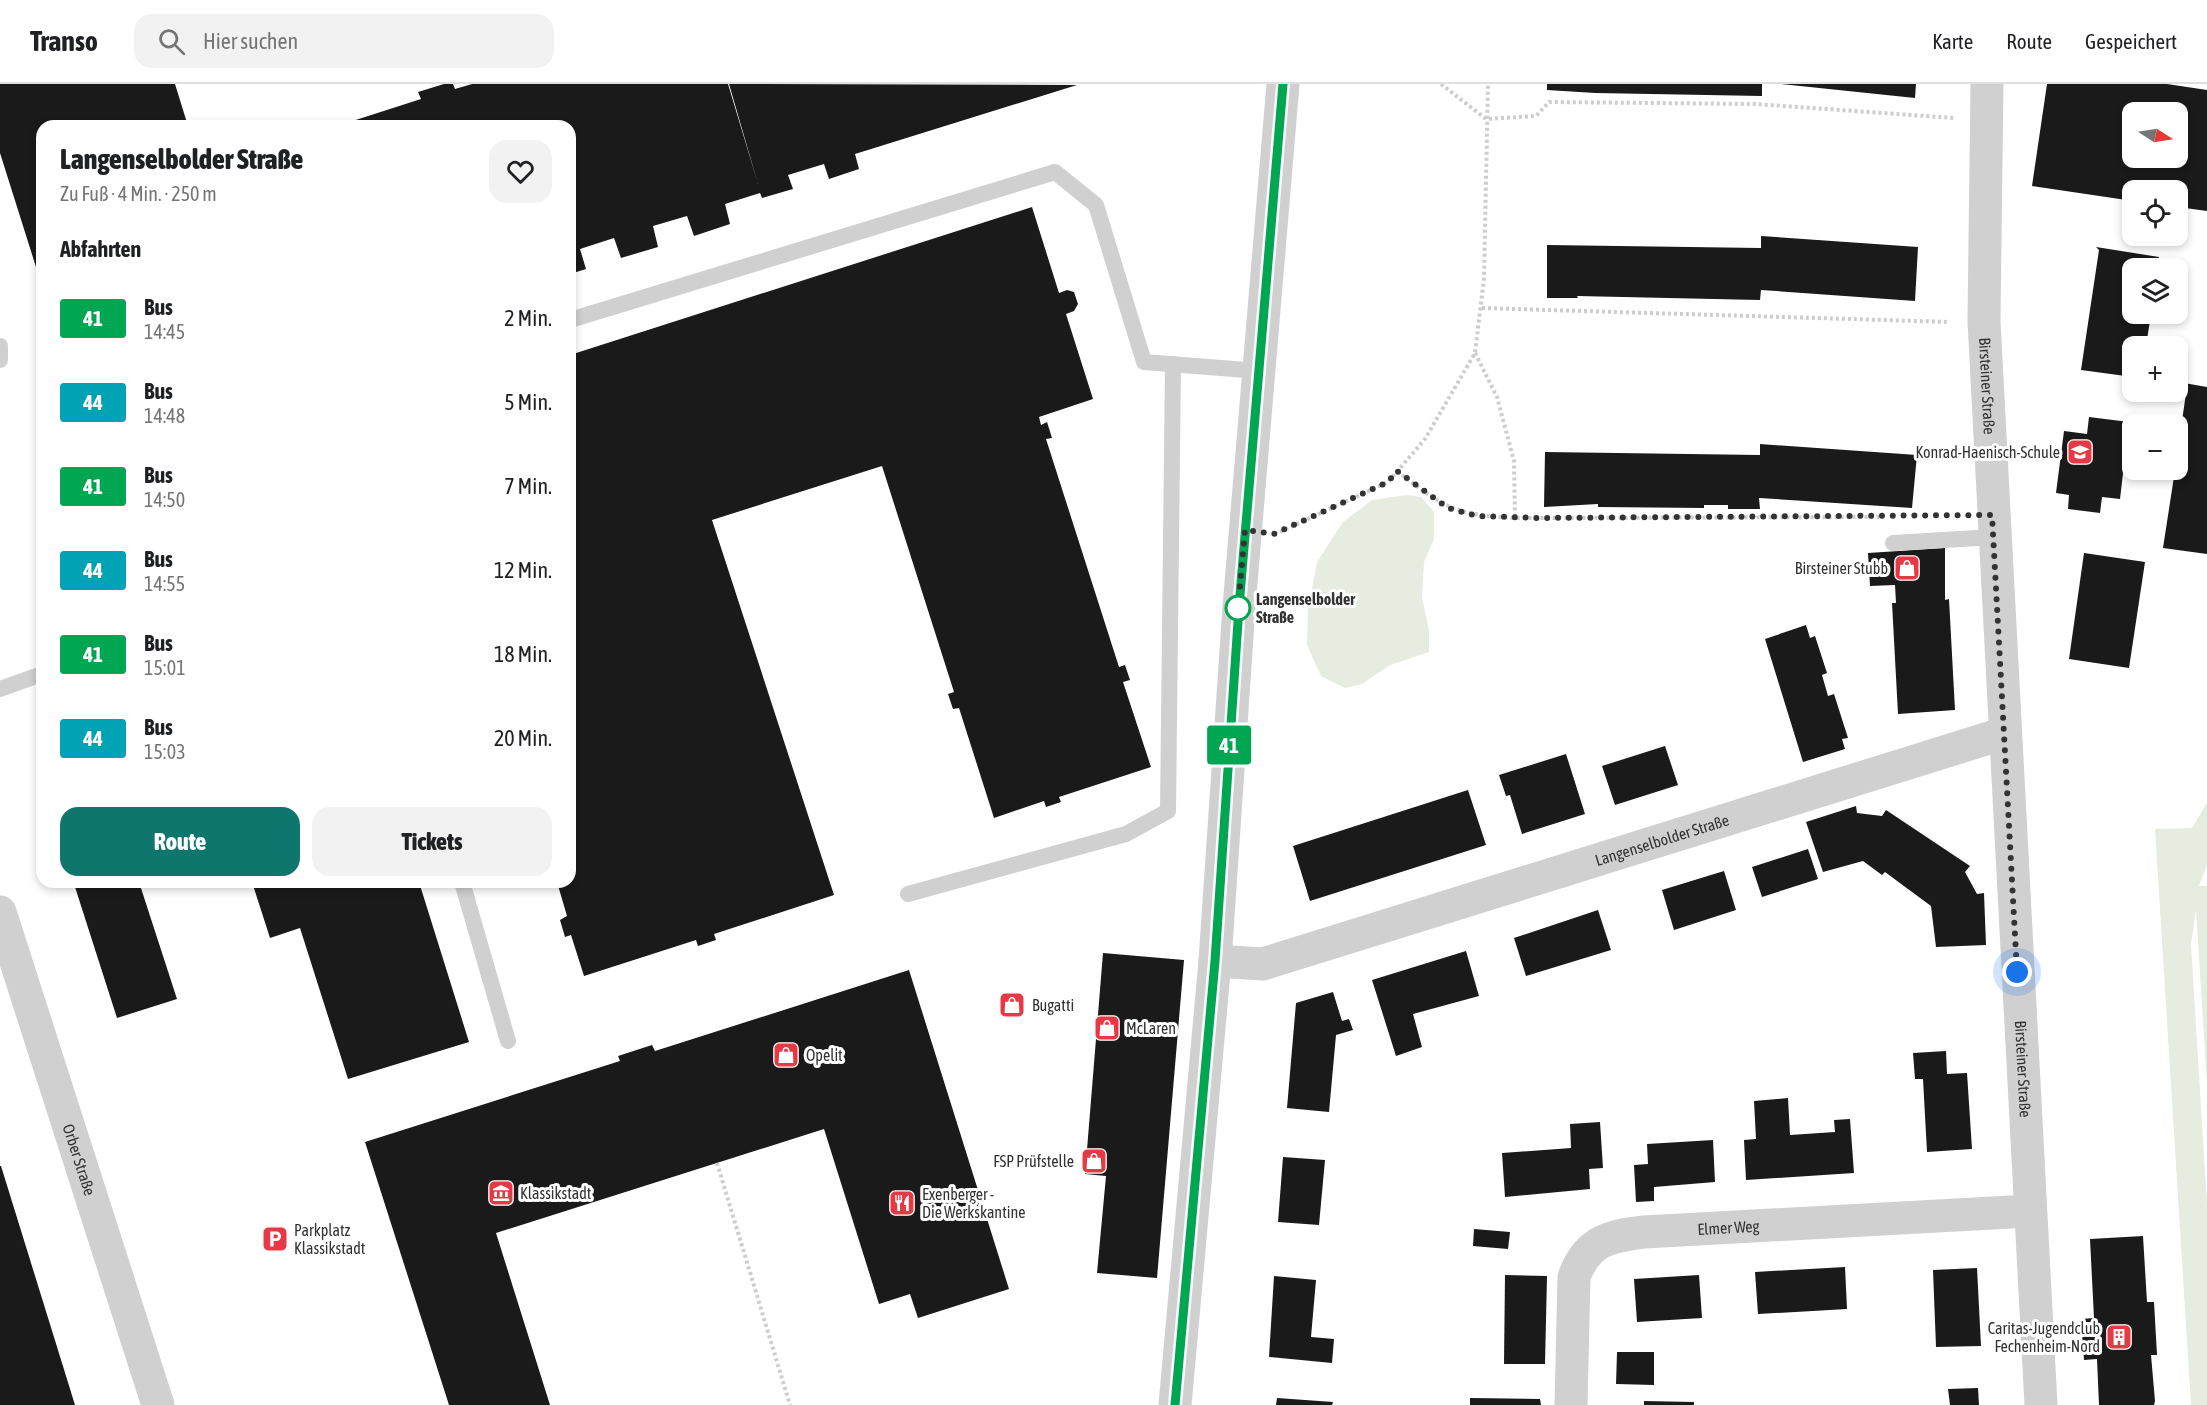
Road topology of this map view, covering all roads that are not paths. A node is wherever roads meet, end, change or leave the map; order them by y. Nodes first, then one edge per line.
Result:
1 (1283, 84) edge
2 (1986, 84) edge
3 (576, 318) edge
4 (0, 346) edge
5 (0, 360) edge
6 (1173, 364) junction
7 (1259, 371) junction
8 (1994, 537) junction
9 (1893, 543) dead end
10 (36, 676) edge
11 (0, 689) edge
12 (2005, 733) junction
13 (464, 888) edge
14 (908, 894) dead end
15 (0, 912) edge
16 (1215, 961) junction
17 (508, 1041) dead end
18 (2029, 1211) junction
19 (158, 1405) edge
20 (1175, 1405) edge
21 (1571, 1405) edge
22 (2041, 1405) edge

1 - 7 street
2 - 8 street, Birsteiner Straße
3 - 6 lane
4 - 5 lane
6 - 7 lane
6 - 14 lane
7 - 16 street
8 - 9 lane
8 - 12 street, Birsteiner Straße
10 - 11 lane
12 - 16 street, Langenselbolder Straße
12 - 18 street, Birsteiner Straße
13 - 17 lane
15 - 19 street, Orber Straße
16 - 20 street
18 - 21 street, Elmer Weg
18 - 22 street, Birsteiner Straße

